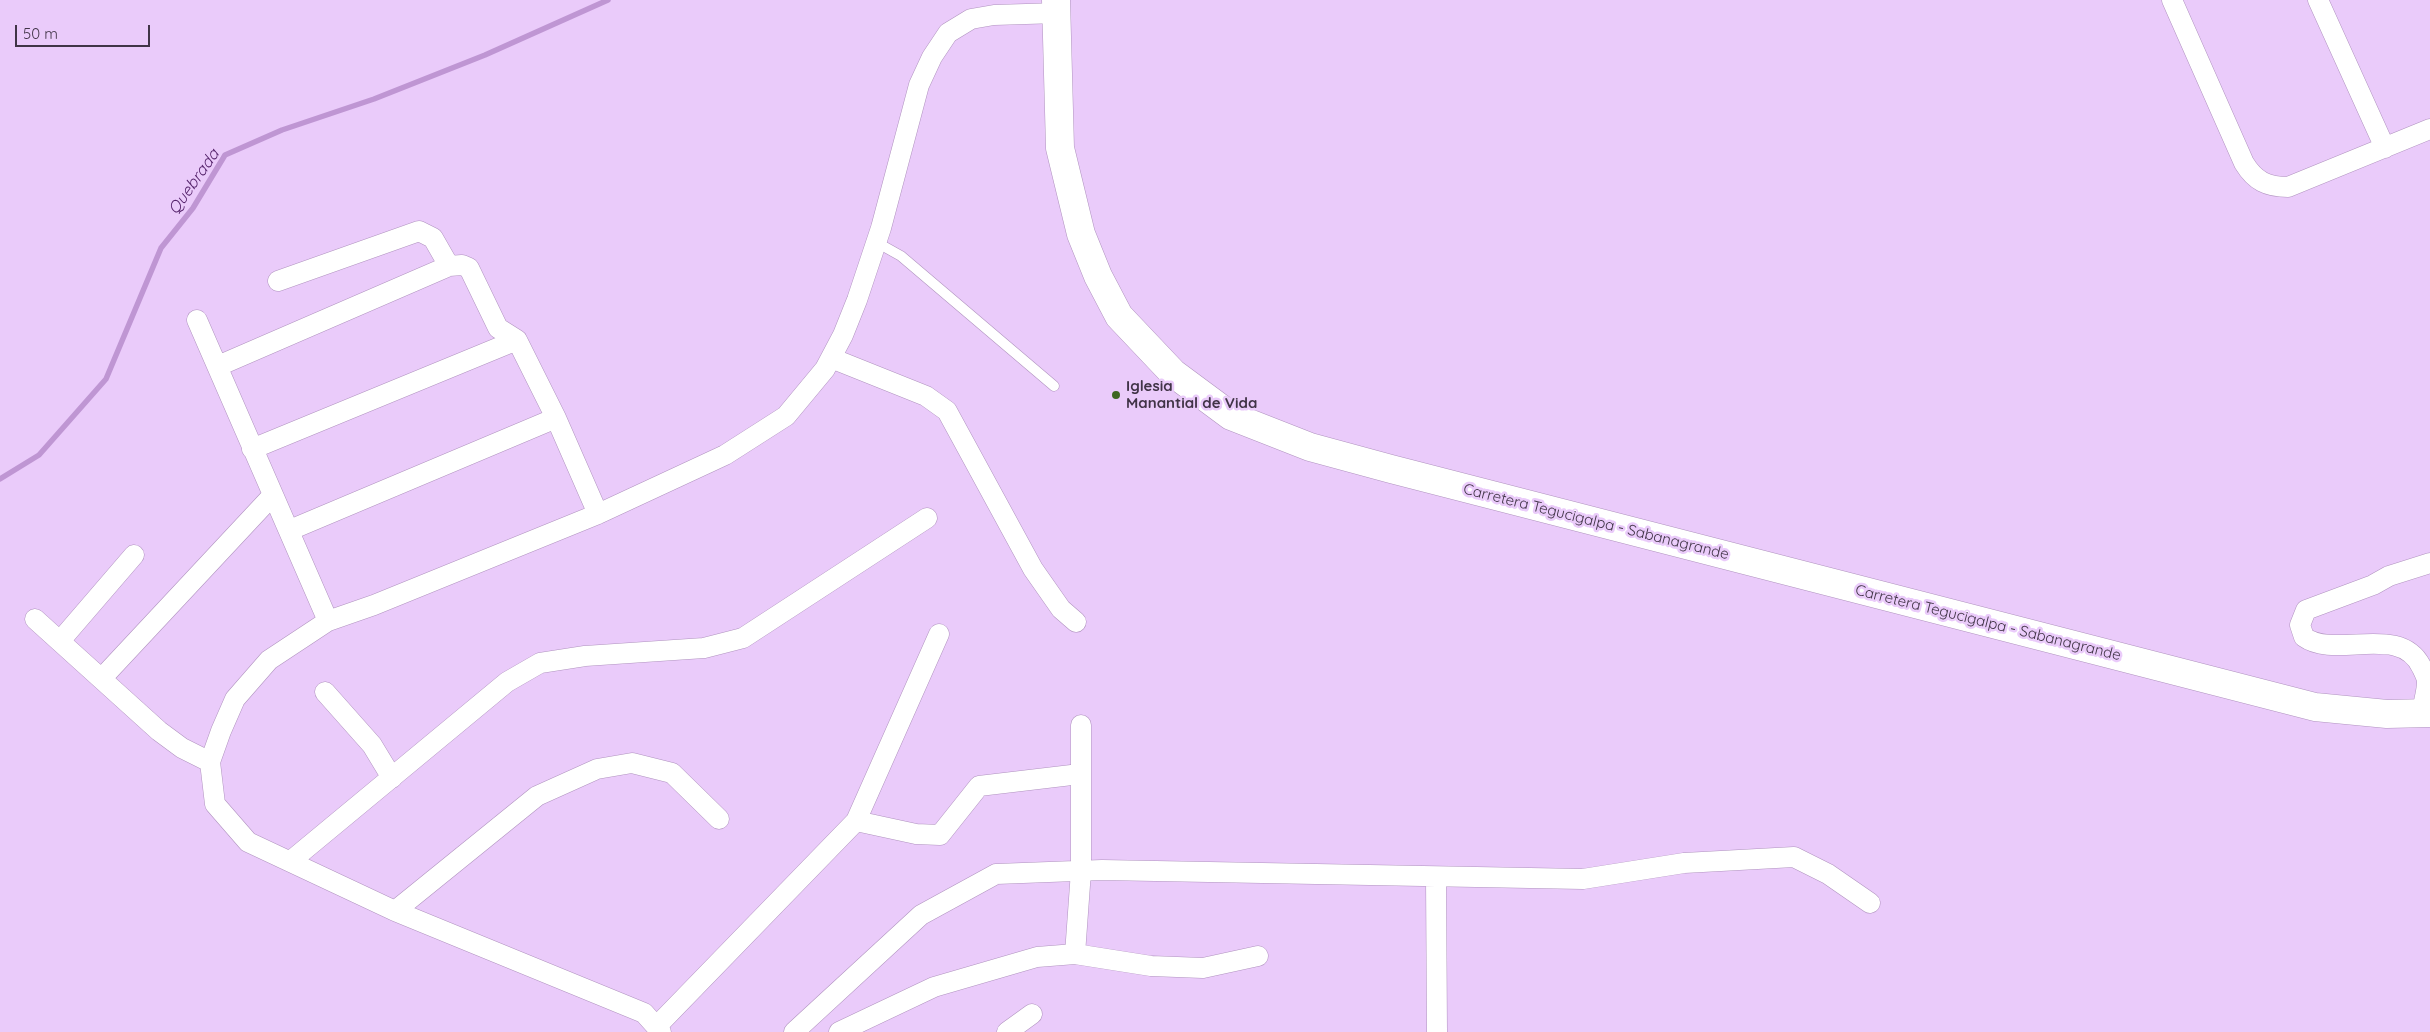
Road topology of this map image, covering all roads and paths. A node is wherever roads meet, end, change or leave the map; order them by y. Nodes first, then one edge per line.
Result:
1 (2172, 0) edge
2 (2318, 0) edge
3 (1057, 6) edge
4 (2430, 129) edge
5 (2386, 148) junction
6 (876, 242) junction
7 (448, 266) junction
8 (278, 281) dead end
9 (197, 320) dead end
10 (517, 340) junction
11 (831, 358) junction
12 (218, 366) junction
13 (1054, 386) dead end
14 (556, 418) junction
15 (252, 449) junction
16 (272, 496) junction
17 (598, 514) junction
18 (927, 518) dead end
19 (290, 530) junction
20 (134, 555) dead end
21 (2430, 563) edge
22 (35, 619) dead end
23 (328, 621) junction
24 (1076, 622) dead end
25 (939, 634) dead end
26 (60, 641) junction
27 (102, 678) junction
28 (326, 692) dead end
29 (2426, 713) edge
30 (1081, 725) dead end
31 (210, 762) junction
32 (1080, 774) junction
33 (392, 778) junction
34 (719, 819) dead end
35 (856, 821) junction
36 (292, 860) junction
37 (1081, 871) junction
38 (1436, 878) junction
39 (1870, 904) dead end
40 (395, 911) junction
41 (1075, 954) junction
42 (1258, 956) dead end
43 (1032, 1014) dead end
44 (659, 1029) edge
45 (794, 1032) edge
46 (838, 1032) edge
47 (1007, 1032) edge
48 (1437, 1032) edge

1 - 5 street
2 - 5 street
3 - 6 street
3 - 29 highway, Carretera Tegucigalpa - Sabanagrande
4 - 5 street
6 - 11 street
6 - 13 lane
7 - 8 street
7 - 10 street
7 - 12 street
9 - 12 street
10 - 14 street
10 - 15 street
11 - 17 street
11 - 24 street
12 - 15 street
14 - 17 street
14 - 19 street
15 - 16 street
16 - 19 street
16 - 27 street
17 - 23 street
18 - 33 street
19 - 23 street
20 - 26 street
21 - 29 street
22 - 26 street
23 - 31 street
25 - 35 street
26 - 27 street
27 - 31 street
28 - 33 street
30 - 32 street
31 - 36 street
32 - 35 street
32 - 37 street
33 - 36 street
34 - 40 street
35 - 44 street
36 - 40 street
37 - 38 street
37 - 41 street
37 - 45 street
38 - 39 street
38 - 48 street
40 - 44 street
41 - 42 street
41 - 46 street
43 - 47 street

